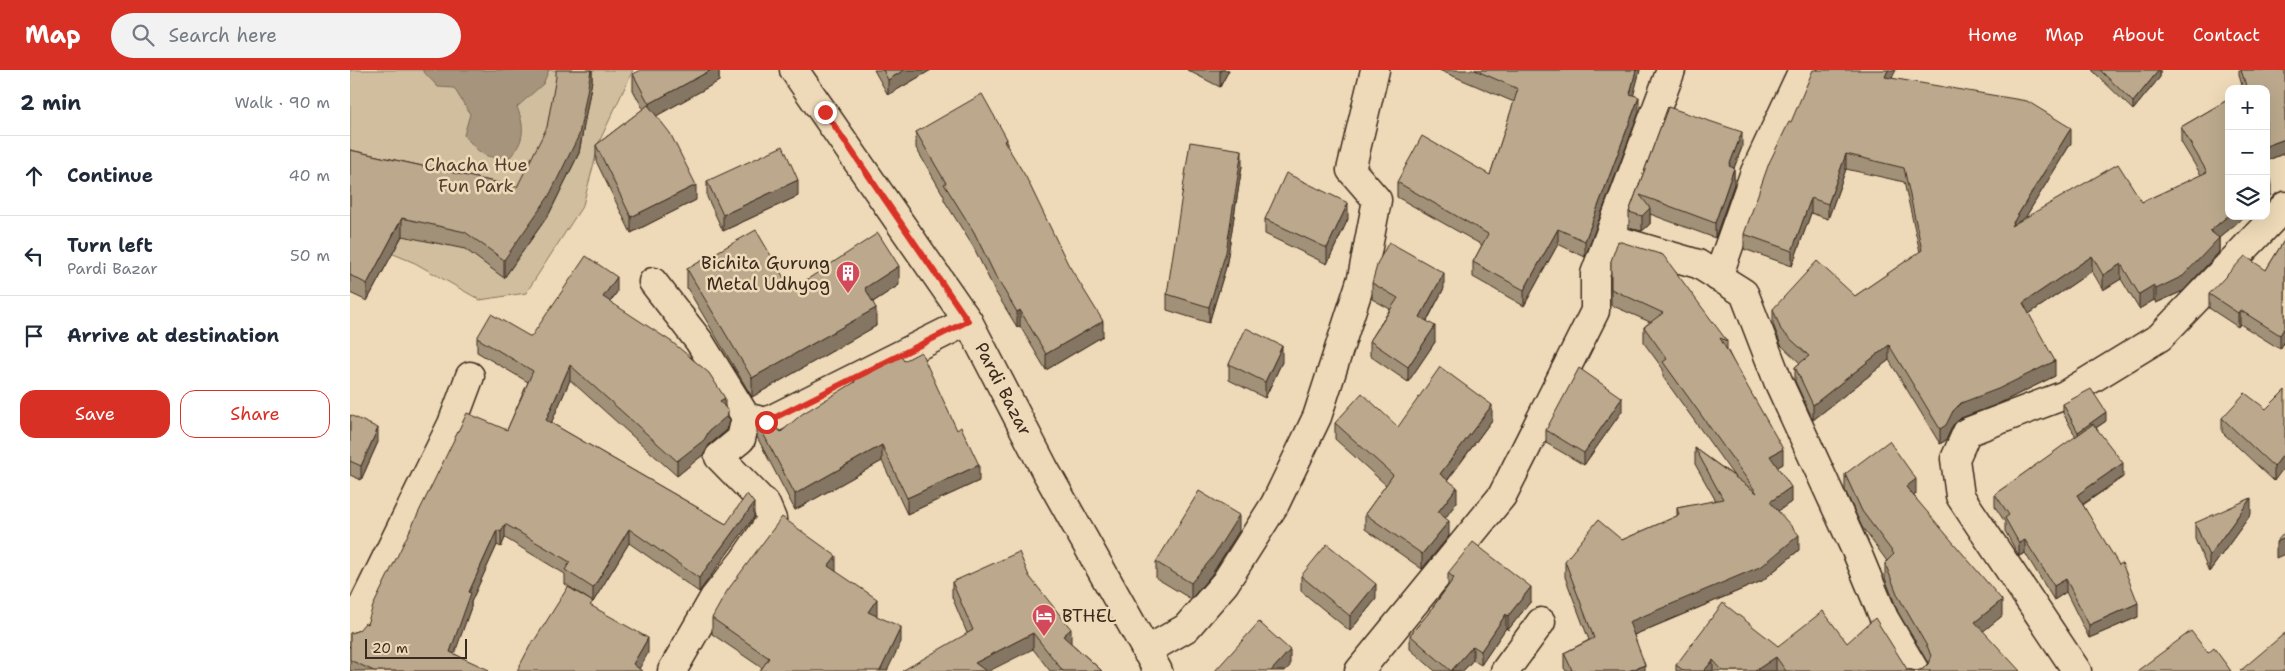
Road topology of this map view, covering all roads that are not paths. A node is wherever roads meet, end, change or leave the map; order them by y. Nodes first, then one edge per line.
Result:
1 (794, 70) edge
2 (1375, 70) edge
3 (1671, 70) edge
4 (1803, 70) edge
5 (2285, 206) edge
6 (1609, 238) junction
7 (1718, 277) junction
8 (653, 282) dead end
9 (968, 321) junction
10 (470, 376) dead end
11 (746, 417) junction
12 (1540, 622) dead end
13 (350, 632) edge
14 (1152, 661) edge
15 (672, 671) edge
16 (1359, 671) edge
17 (1505, 671) edge
18 (1915, 671) edge
19 (2077, 671) edge

1 - 9 street, Pardi Bazar
2 - 14 street
3 - 6 street
4 - 7 street
5 - 19 street
6 - 7 street
6 - 16 street
7 - 18 street
8 - 11 street
9 - 11 street
9 - 14 street, Pardi Bazar
10 - 13 street
11 - 15 street
12 - 17 street

